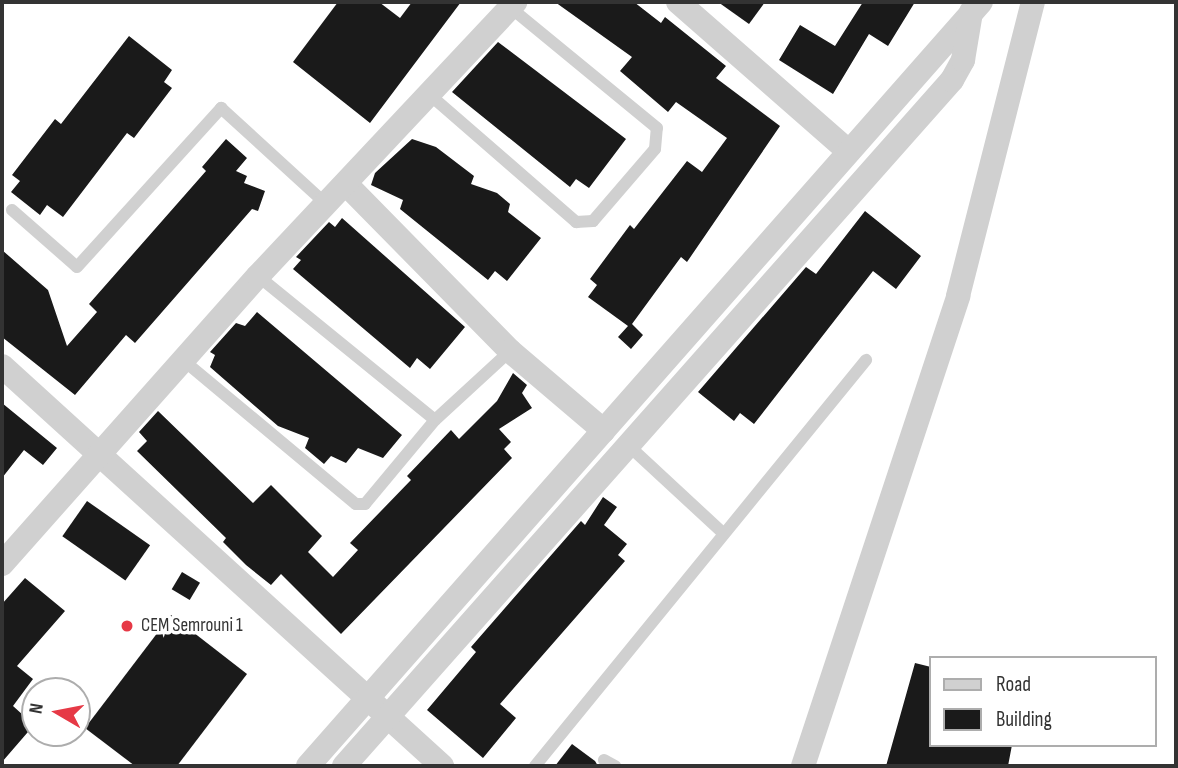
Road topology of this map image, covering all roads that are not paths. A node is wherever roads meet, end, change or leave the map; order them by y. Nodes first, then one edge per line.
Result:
1 (678, 2) edge
2 (1033, 2) edge
3 (513, 5) edge
4 (976, 7) edge
5 (430, 95) junction
6 (848, 151) junction
7 (346, 184) junction
8 (325, 203) junction
9 (12, 210) dead end
10 (258, 276) junction
11 (510, 351) junction
12 (183, 360) junction
13 (866, 360) dead end
14 (2, 366) edge
15 (435, 420) junction
16 (604, 432) junction
17 (629, 446) junction
18 (101, 452) junction
19 (724, 534) junction
20 (2, 564) edge
21 (368, 699) junction
22 (387, 717) junction
23 (308, 766) edge
24 (344, 766) edge
25 (442, 766) edge
26 (535, 766) edge
27 (803, 766) edge

1 - 6 street
2 - 27 street
3 - 5 street
3 - 5 lane
4 - 6 street
4 - 17 street
5 - 7 street
6 - 16 street
7 - 8 street
7 - 11 street
8 - 9 lane
8 - 10 street
10 - 12 street
10 - 15 lane
11 - 15 lane
11 - 16 street
12 - 15 lane
12 - 18 street
13 - 19 lane
14 - 18 street
16 - 21 street
17 - 19 lane
17 - 22 street
18 - 20 street
18 - 21 street
19 - 26 lane
21 - 22 street
21 - 23 street
22 - 24 street
22 - 25 street

